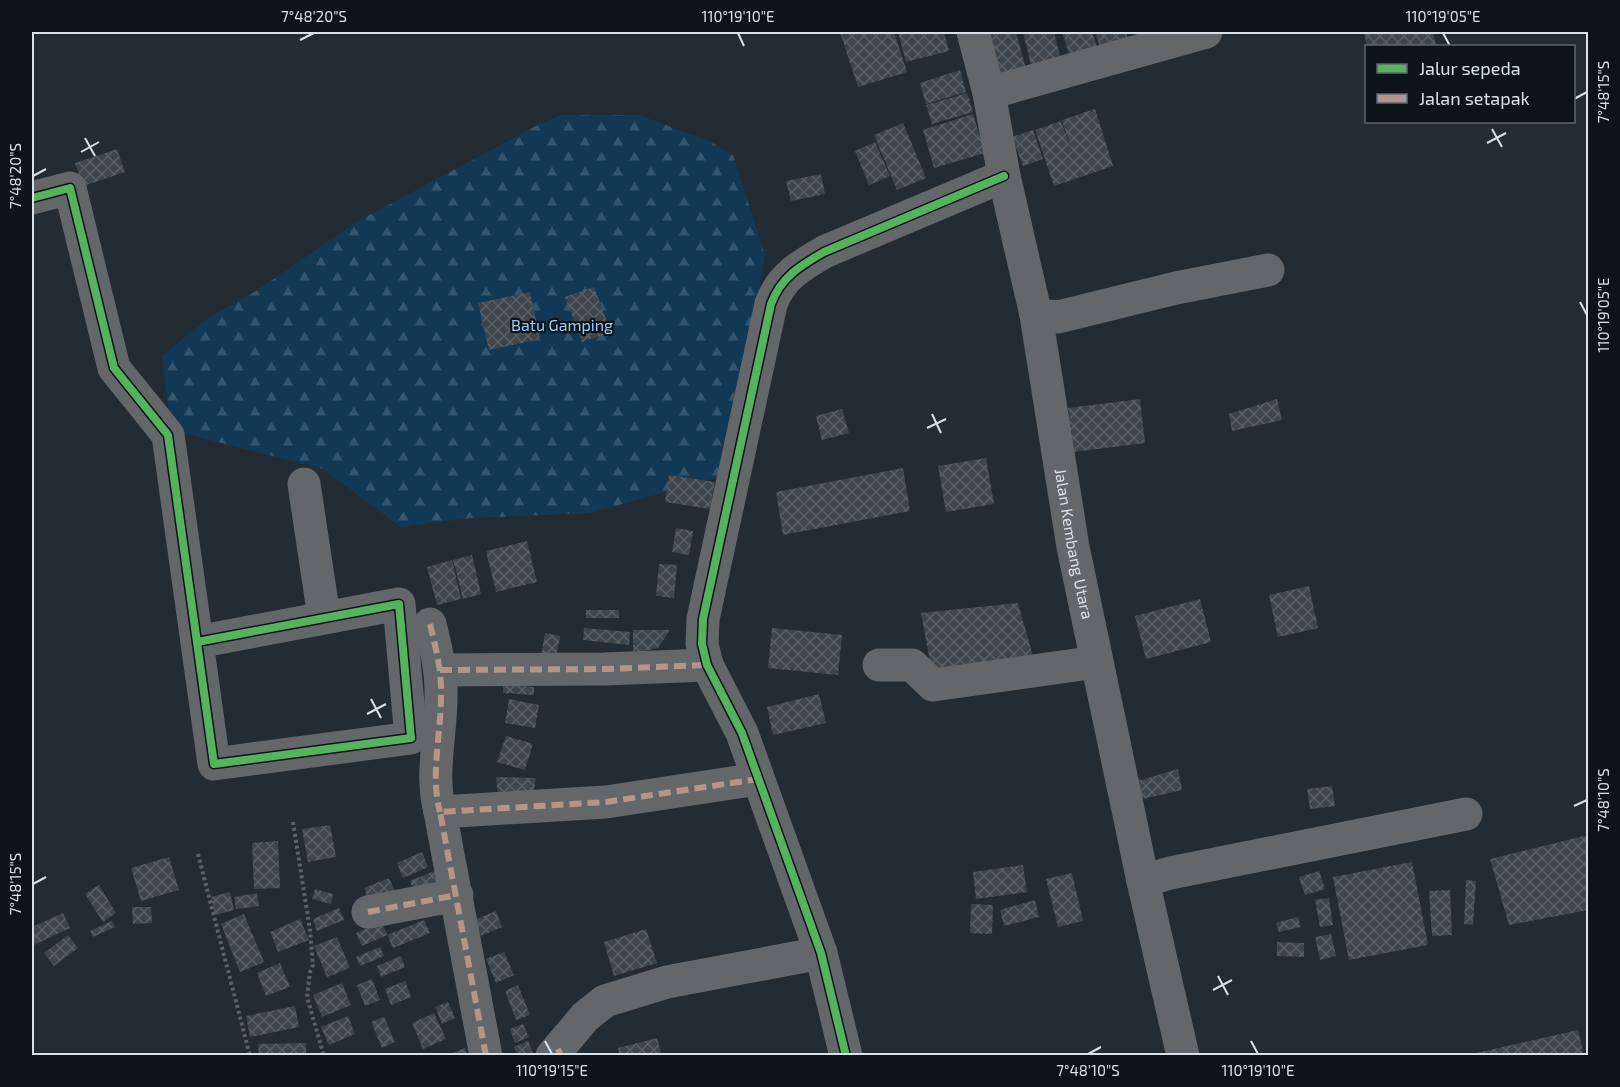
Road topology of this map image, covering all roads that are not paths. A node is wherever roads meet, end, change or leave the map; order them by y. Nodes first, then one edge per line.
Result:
1 (973, 32) edge
2 (1206, 32) edge
3 (989, 93) junction
4 (1004, 176) junction
5 (32, 198) edge
6 (1268, 270) dead end
7 (1036, 315) junction
8 (304, 484) dead end
9 (324, 617) junction
10 (430, 624) dead end
11 (197, 642) junction
12 (1097, 662) junction
13 (706, 665) junction
14 (879, 665) dead end
15 (440, 670) junction
16 (758, 779) junction
17 (440, 812) junction
18 (1466, 814) dead end
19 (1143, 881) junction
20 (457, 895) junction
21 (368, 912) dead end
22 (821, 953) junction
23 (557, 1053) edge
24 (486, 1056) edge
25 (846, 1056) edge
26 (1183, 1056) edge

1 - 3 street, Jalan Kembang Utara
2 - 3 street
3 - 4 street, Jalan Kembang Utara
4 - 7 street, Jalan Kembang Utara
4 - 13 street
5 - 11 street
6 - 7 street
7 - 12 street, Jalan Kembang Utara
8 - 9 street
9 - 11 street
9 - 11 street
10 - 15 street
12 - 14 street
12 - 19 street, Jalan Kembang Utara
13 - 15 street
13 - 16 street
15 - 17 street
16 - 17 street
16 - 22 street
17 - 20 street
18 - 19 street
19 - 26 street, Jalan Kembang Utara
20 - 21 street
20 - 24 street
22 - 23 street
22 - 25 street

